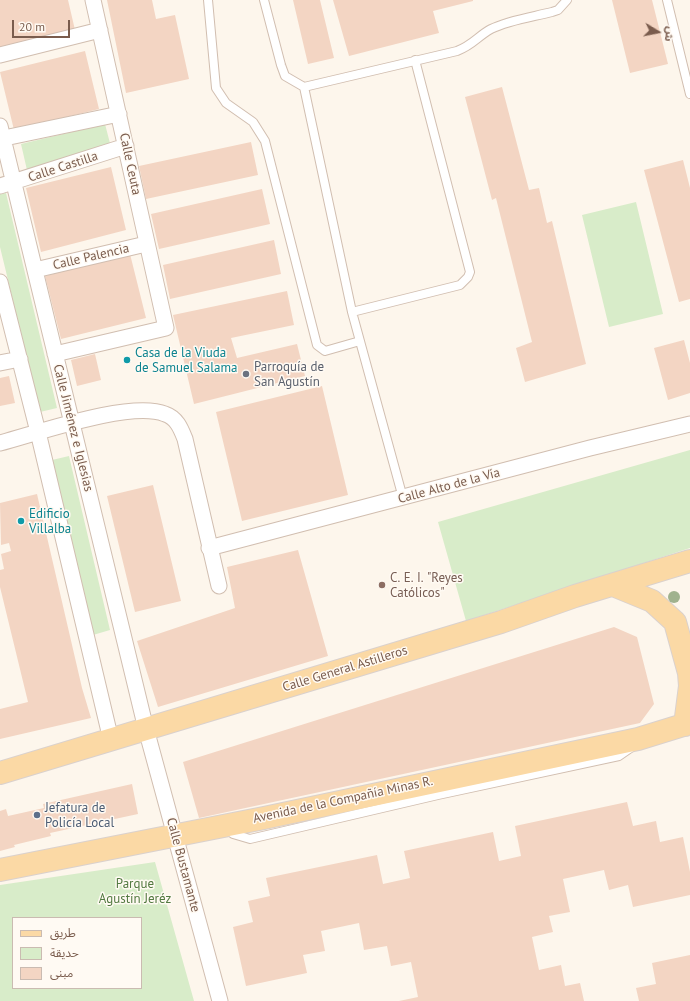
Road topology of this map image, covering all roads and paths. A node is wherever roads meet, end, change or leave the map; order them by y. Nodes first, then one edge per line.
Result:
1 (93, 0) edge
2 (208, 0) edge
3 (264, 0) edge
4 (567, 0) edge
5 (667, 0) edge
6 (100, 30) junction
7 (0, 55) edge
8 (414, 60) junction
9 (304, 88) junction
10 (690, 94) edge
11 (119, 114) junction
12 (1, 134) edge
13 (126, 146) junction
14 (6, 184) edge
15 (146, 244) junction
16 (35, 270) junction
17 (0, 282) edge
18 (352, 312) junction
19 (360, 341) junction
20 (55, 354) junction
21 (20, 359) junction
22 (0, 363) edge
23 (72, 423) junction
24 (690, 424) edge
25 (38, 432) junction
26 (0, 443) edge
27 (403, 498) junction
28 (209, 548) junction
29 (690, 561) edge
30 (613, 585) junction
31 (219, 586) dead end
32 (687, 724) edge
33 (146, 729) junction
34 (111, 740) junction
35 (0, 773) edge
36 (175, 834) junction
37 (0, 870) edge
38 (220, 1001) edge

1 - 6 street, Calle Ceuta
2 - 19 lane
3 - 9 lane
4 - 8 lane
5 - 10 lane
6 - 7 street
6 - 11 street, Calle Ceuta
8 - 9 lane
8 - 18 lane
9 - 18 lane
11 - 12 street
11 - 13 street, Calle Ceuta
12 - 14 street, Calle Jiménez e Iglesias
13 - 14 street, Calle Castilla
13 - 15 street, Calle Ceuta
14 - 16 street, Calle Jiménez e Iglesias
15 - 16 street, Calle Palencia
15 - 20 street, Calle Ceuta
16 - 20 street, Calle Jiménez e Iglesias
17 - 21 street
18 - 19 lane
19 - 27 lane
20 - 23 street, Calle Jiménez e Iglesias
21 - 22 street
21 - 25 street
23 - 25 street
23 - 28 street
23 - 33 street, Calle Jiménez e Iglesias
24 - 27 street, Calle Alto de la Vía
25 - 26 street
25 - 34 street
27 - 28 street, Calle Alto de la Vía
28 - 31 street
29 - 30 main road, Calle General Astilleros
30 - 32 main road
30 - 33 main road, Calle General Astilleros
32 - 36 main road, Avenida de la Compañía Minas R.
33 - 34 main road, Calle General Astilleros
33 - 36 street, Calle Bustamante
34 - 35 main road, Calle General Astilleros
36 - 37 main road, Avenida de la Compañía Minas R.
36 - 38 street, Calle Bustamante

